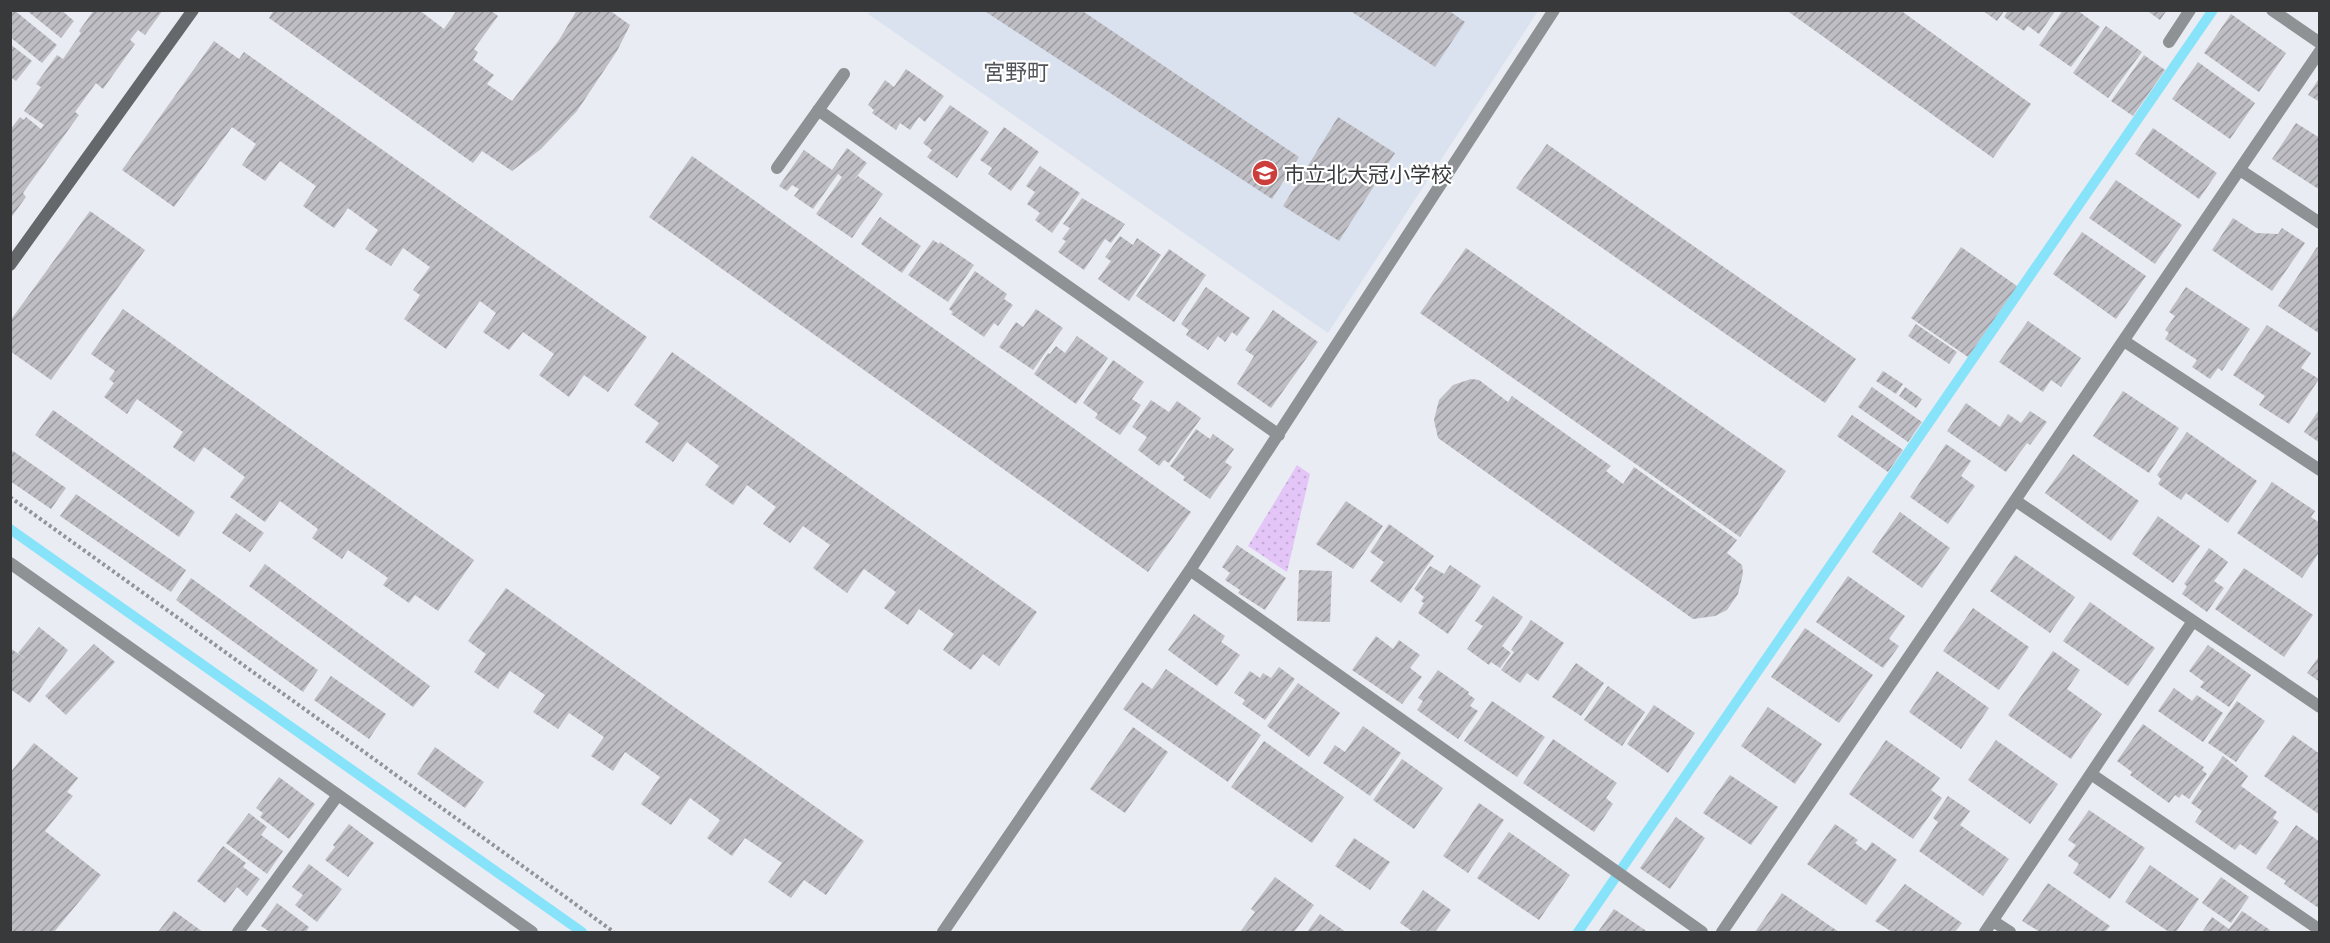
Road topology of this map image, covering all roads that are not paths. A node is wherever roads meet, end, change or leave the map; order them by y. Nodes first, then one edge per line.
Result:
1 (193, 10) edge
2 (1554, 10) edge
3 (2190, 10) edge
4 (2272, 10) edge
5 (2169, 42) dead end
6 (2319, 43) edge
7 (2319, 51) edge
8 (844, 74) dead end
9 (818, 110) junction
10 (777, 168) dead end
11 (2240, 170) junction
12 (2319, 223) edge
13 (10, 265) edge
14 (2124, 341) junction
15 (1279, 435) junction
16 (2319, 470) edge
17 (2016, 501) junction
18 (14, 570) edge
19 (1190, 570) junction
20 (2193, 621) junction
21 (2319, 707) edge
22 (2091, 774) junction
23 (338, 795) junction
24 (1993, 921) junction
25 (2319, 930) edge
26 (238, 933) edge
27 (531, 933) edge
28 (943, 933) edge
29 (1702, 933) edge
30 (1722, 933) edge
31 (1985, 933) edge
32 (2010, 933) edge

1 - 13 street
2 - 15 street
3 - 5 street
4 - 6 street
7 - 11 street
8 - 9 street
9 - 10 street
9 - 15 street
11 - 12 street
11 - 14 street
14 - 16 street
14 - 17 street
15 - 19 street
17 - 20 street
17 - 30 street
18 - 23 street
19 - 28 street
19 - 29 street
20 - 21 street
20 - 22 street
22 - 24 street
22 - 25 street
23 - 26 street
23 - 27 street
24 - 31 street
24 - 32 street

